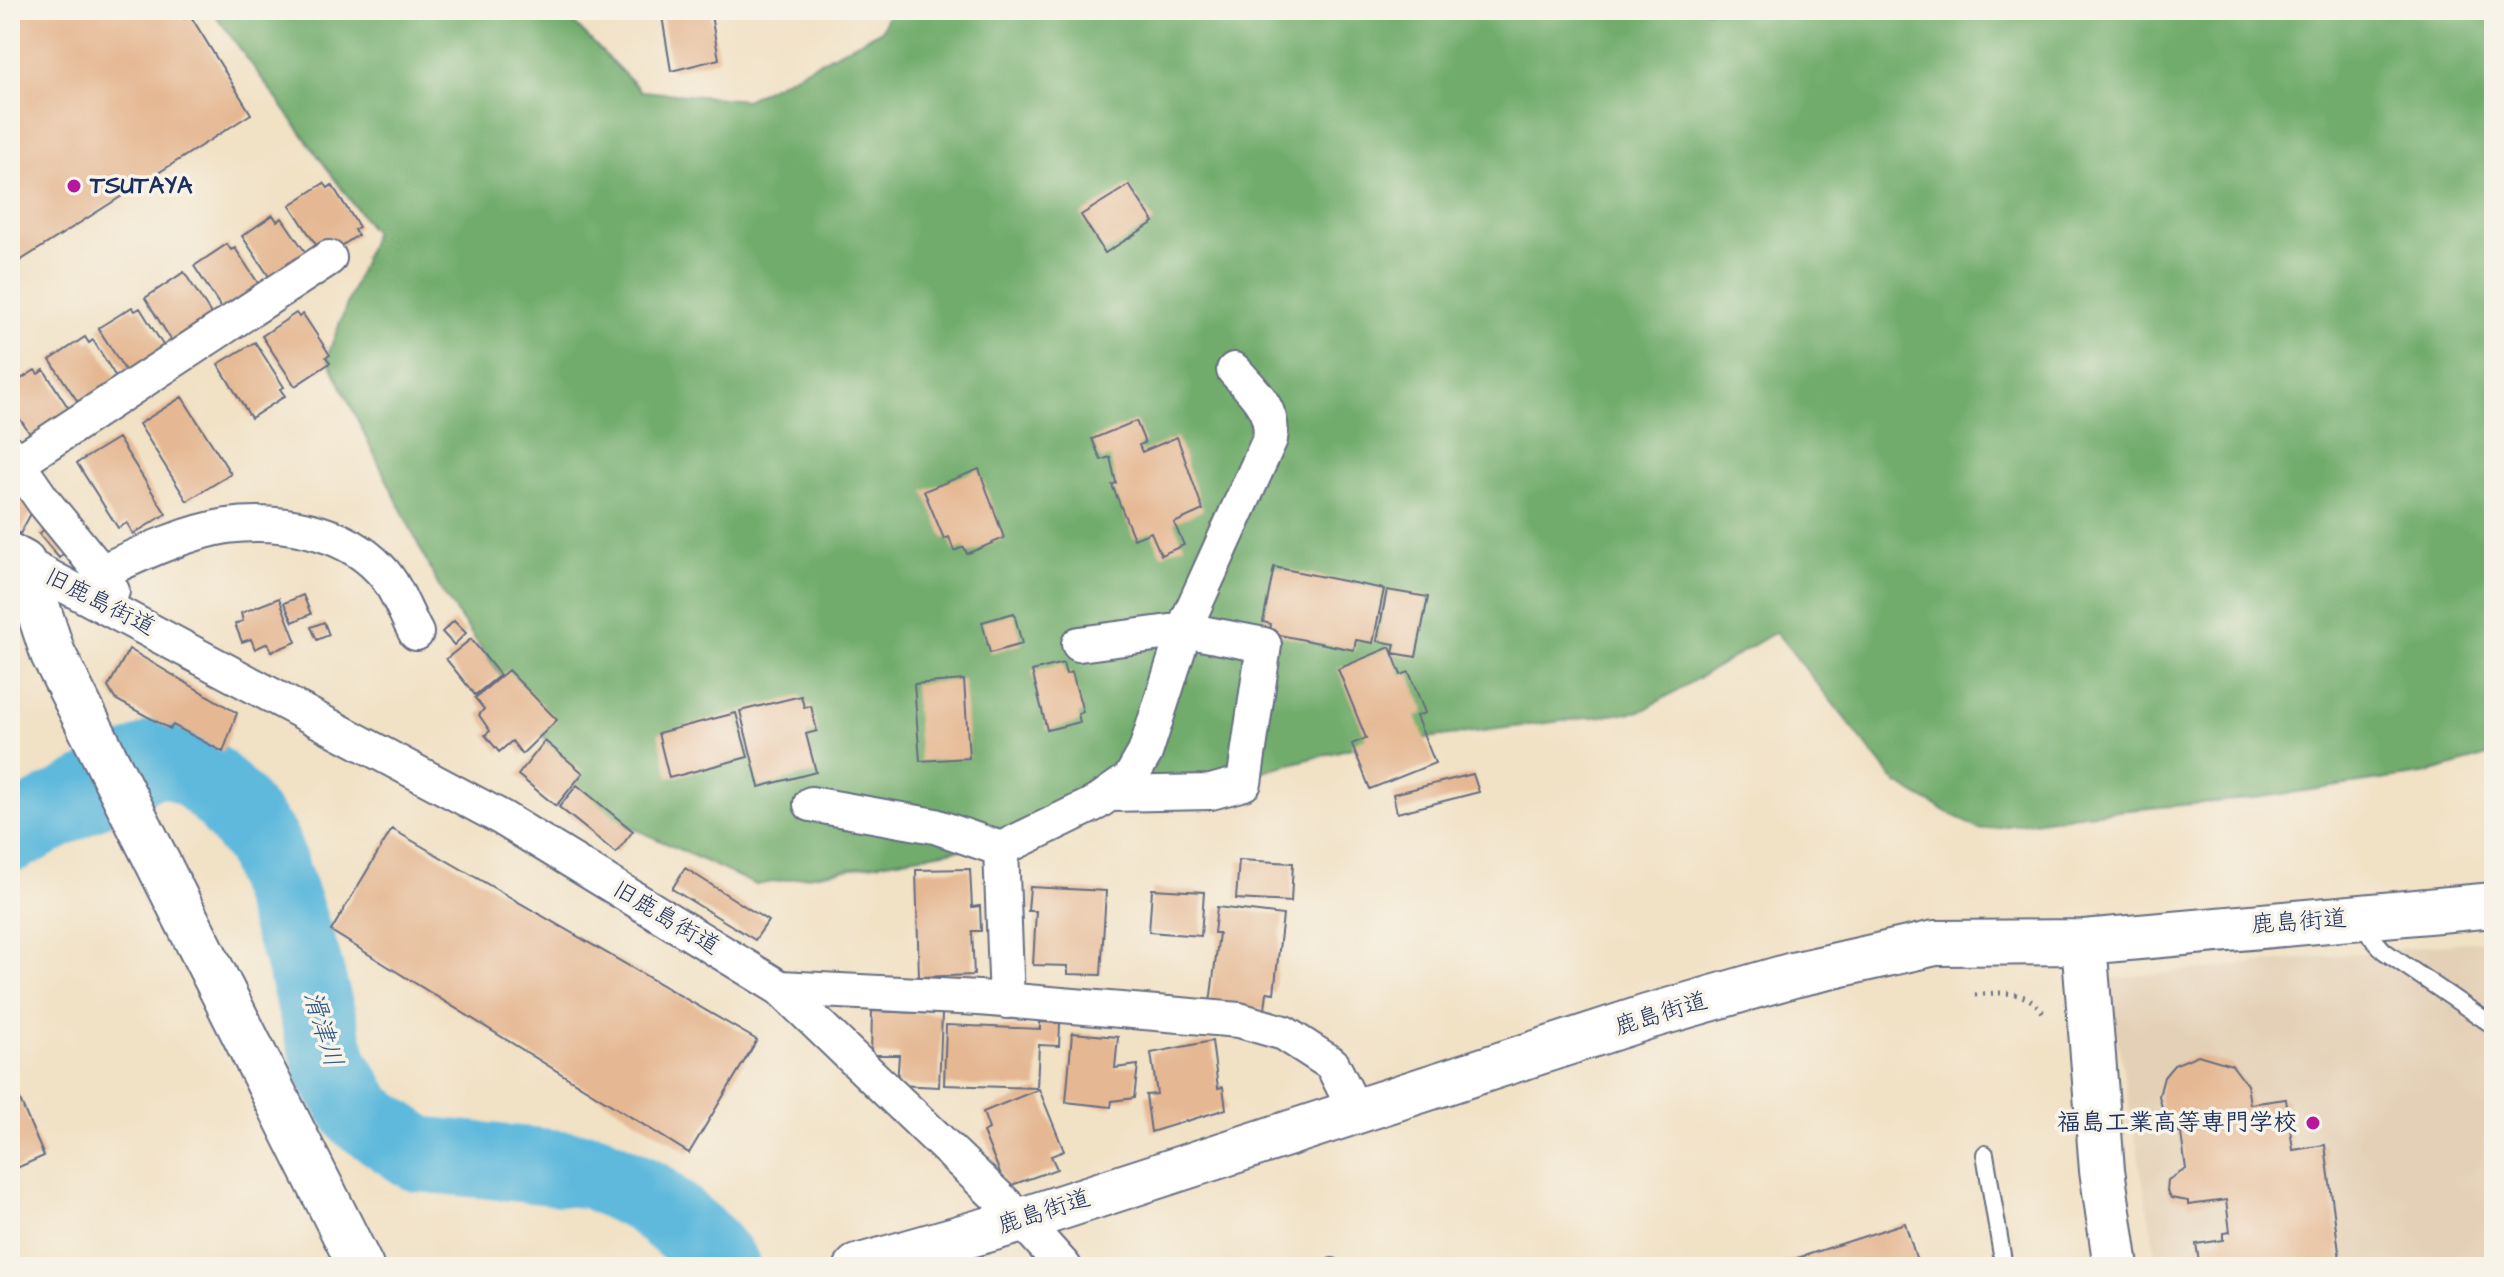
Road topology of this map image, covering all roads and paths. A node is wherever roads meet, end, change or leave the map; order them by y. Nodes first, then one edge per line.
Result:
1 (329, 258) dead end
2 (1234, 370) dead end
3 (13, 458) edge
4 (16, 559) edge
5 (101, 572) junction
6 (125, 615) junction
7 (1185, 630) junction
8 (416, 633) dead end
9 (1079, 644) dead end
10 (1110, 794) junction
11 (811, 804) dead end
12 (1001, 849) junction
13 (2494, 905) edge
14 (2354, 917) junction
15 (2084, 942) junction
16 (780, 988) junction
17 (1007, 1001) junction
18 (2494, 1026) edge
19 (1355, 1110) junction
20 (1985, 1154) dead end
21 (1022, 1220) junction
22 (361, 1267) edge
23 (857, 1267) edge
24 (1064, 1267) edge
25 (2004, 1267) edge
26 (2116, 1267) edge

1 - 3 street
2 - 7 street
3 - 5 street
4 - 6 street, 旧鹿島街道
4 - 22 street
5 - 6 street
5 - 8 street
6 - 16 street, 旧鹿島街道
7 - 9 street
7 - 10 street
7 - 10 street
10 - 12 street
11 - 12 street
12 - 17 street
13 - 14 street, 鹿島街道
14 - 15 street, 鹿島街道
14 - 18 lane
15 - 19 street, 鹿島街道
15 - 26 street
16 - 17 street, 旧鹿島街道
16 - 21 street
17 - 19 street, 旧鹿島街道
19 - 21 street, 鹿島街道
20 - 25 lane
21 - 23 street, 鹿島街道
21 - 24 street

